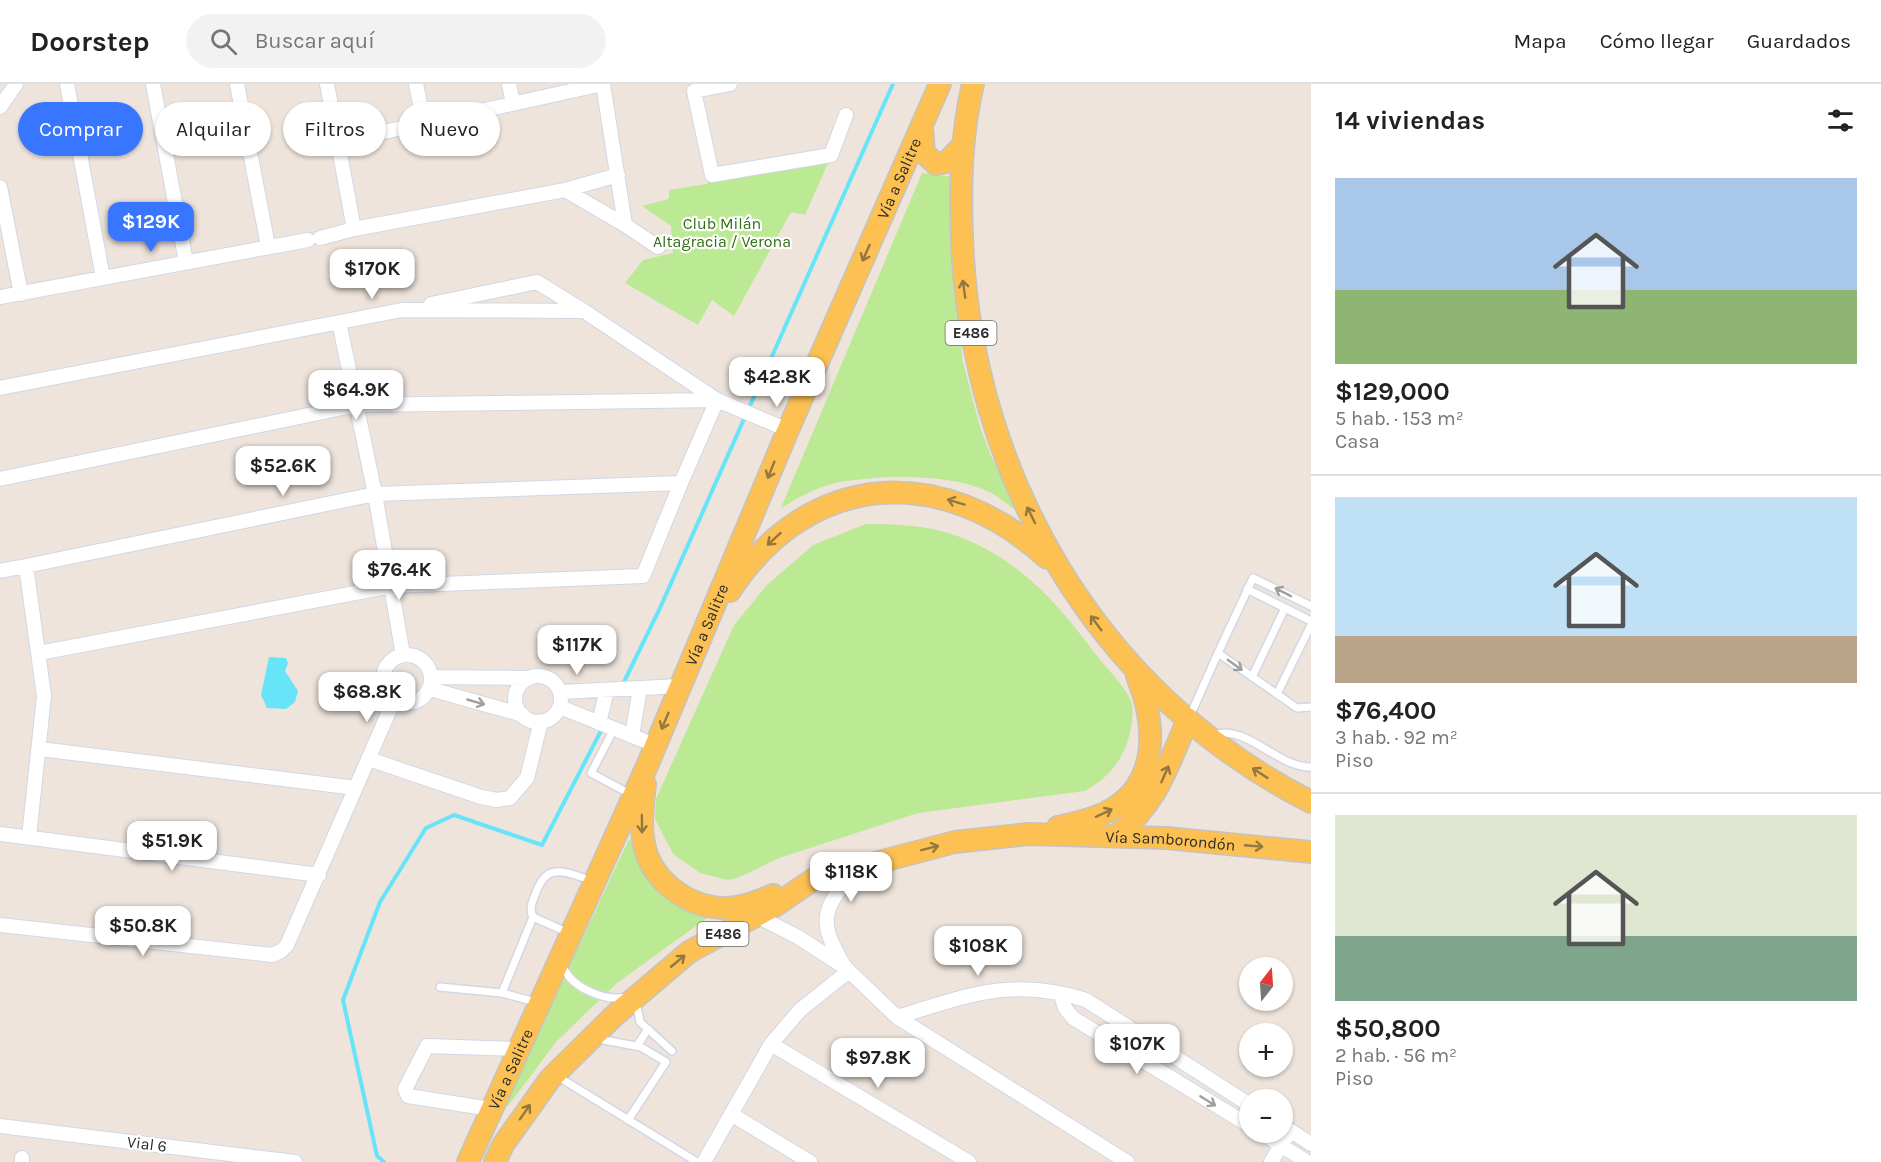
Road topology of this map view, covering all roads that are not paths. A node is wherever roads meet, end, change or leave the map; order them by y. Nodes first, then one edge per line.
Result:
1 (16, 84) edge
2 (67, 84) edge
3 (153, 84) edge
4 (237, 84) edge
5 (327, 84) edge
6 (416, 84) edge
7 (509, 84) edge
8 (603, 84) edge
9 (730, 84) edge
10 (940, 84) edge
11 (973, 84) edge
12 (694, 87) edge
13 (330, 102) edge
14 (420, 102) edge
15 (513, 104) junction
16 (0, 107) edge
17 (500, 107) edge
18 (846, 114) dead end
19 (922, 124) junction
20 (963, 145) junction
21 (341, 156) edge
22 (618, 175) junction
23 (0, 187) edge
24 (565, 190) junction
25 (625, 225) junction
26 (354, 229) junction
27 (268, 246) junction
28 (658, 247) dead end
29 (186, 262) junction
30 (103, 278) junction
31 (21, 294) junction
32 (0, 297) edge
33 (402, 310) junction
34 (584, 311) junction
35 (339, 322) junction
36 (0, 388) edge
37 (717, 400) junction
38 (357, 405) junction
39 (788, 430) junction
40 (0, 478) edge
41 (681, 483) junction
42 (375, 494) junction
43 (26, 566) junction
44 (1057, 568) junction
45 (0, 571) edge
46 (392, 586) junction
47 (1247, 589) junction
48 (1311, 606) edge
49 (1285, 608) junction
50 (1311, 623) edge
51 (706, 630) junction
52 (39, 653) junction
53 (1218, 653) junction
54 (403, 655) junction
55 (1134, 668) junction
56 (1252, 677) junction
57 (528, 678) junction
58 (430, 683) junction
59 (680, 686) junction
60 (640, 688) junction
61 (607, 690) junction
62 (1277, 694) junction
63 (394, 700) junction
64 (560, 700) junction
65 (1311, 707) edge
66 (523, 715) junction
67 (1188, 719) junction
68 (541, 721) junction
69 (599, 723) junction
70 (614, 729) junction
71 (632, 736) junction
72 (1210, 736) junction
73 (655, 746) junction
74 (40, 749) junction
75 (369, 759) junction
76 (647, 766) junction
77 (1311, 767) edge
78 (356, 788) junction
79 (633, 795) junction
80 (1311, 802) edge
81 (0, 834) edge
82 (1028, 834) junction
83 (1117, 835) junction
84 (29, 837) junction
85 (1311, 852) edge
86 (857, 867) junction
87 (319, 875) junction
88 (814, 879) junction
89 (595, 881) junction
90 (757, 916) junction
91 (533, 917) junction
92 (0, 925) edge
93 (568, 941) junction
94 (847, 969) junction
95 (440, 987) dead end
96 (502, 993) junction
97 (640, 993) junction
98 (1061, 995) junction
99 (540, 1003) junction
100 (897, 1017) junction
101 (648, 1029) junction
102 (592, 1039) junction
103 (771, 1044) junction
104 (637, 1046) junction
105 (519, 1049) junction
106 (672, 1051) dead end
107 (555, 1074) junction
108 (1239, 1098) edge
109 (491, 1109) junction
110 (731, 1114) junction
111 (1239, 1119) edge
112 (628, 1120) junction
113 (0, 1126) edge
114 (1293, 1132) edge
115 (1308, 1142) edge
116 (1276, 1143) edge
117 (1282, 1143) edge
118 (1281, 1146) junction
119 (1299, 1160) edge
120 (295, 1162) edge
121 (468, 1162) edge
122 (495, 1162) edge
123 (697, 1162) edge
124 (704, 1162) edge
125 (810, 1162) edge
126 (969, 1162) edge
127 (1127, 1162) edge
128 (1271, 1162) edge

1 - 16 street
2 - 30 street
3 - 29 street
4 - 27 street
5 - 13 street
6 - 14 street
7 - 15 street
8 - 15 street
8 - 22 street
9 - 12 street
10 - 19 main road, Vía a Salitre
11 - 20 main road, E486
12 - 18 street
15 - 17 street
19 - 20 main road
19 -> 39 main road, Vía a Salitre
44 -> 20 main road, E486
21 - 26 street
22 - 24 street
22 - 25 street
23 - 31 street
24 - 25 street
24 - 26 street
25 - 28 street
26 - 27 street
27 - 29 street
29 - 30 street
30 - 31 street
31 - 32 street
33 - 34 street
33 - 34 street
33 - 35 street
34 - 37 street
35 - 36 street
35 - 38 street
37 - 38 street
37 - 39 street
37 - 41 street
38 - 40 street
38 - 42 street
39 -> 51 main road, Vía a Salitre
41 - 42 street
41 - 46 street
42 - 43 street
42 - 46 street
43 - 45 street
43 - 52 street
44 -> 51 main road
55 -> 44 main road, E486
46 - 52 street
46 - 54 street
48 -> 47 lane
47 - 49 lane
47 - 53 lane
49 - 50 lane
49 - 56 lane
50 - 62 lane
51 - 59 main road, Vía a Salitre
52 - 74 street
53 -> 56 lane
53 - 67 lane
54 - 58 street
54 - 63 street
55 - 67 main road
82 -> 55 main road
56 - 62 lane
57 - 58 street
57 - 64 street
57 - 66 street
58 - 63 street
58 -> 66 street
59 - 60 street
59 -> 73 main road, Vía a Salitre
60 - 61 street
60 - 71 street
61 - 64 street
61 - 69 street
62 - 65 lane
63 - 75 street
64 - 68 street
64 - 69 street
66 - 68 street
67 - 72 main road
83 -> 67 main road
68 - 75 street
69 - 70 street
70 - 71 street
70 - 79 lane
71 - 73 street
72 - 77 lane
80 -> 72 main road
73 - 76 main road, Vía a Salitre
74 - 78 street
74 - 84 street
75 - 78 street
76 - 79 main road, Vía a Salitre
76 -> 88 main road
78 - 87 street
79 - 89 main road, Vía a Salitre
81 - 84 street
82 - 83 main road, Vía Samborondón
86 -> 82 main road, Vía a Salitre / E486
83 -> 85 main road, Vía Samborondón
84 - 87 street
86 - 88 main road, Vía a Salitre / E486
86 - 94 street
87 - 92 street
88 - 90 main road, Vía a Salitre / E486
89 - 91 lane
89 - 93 main road, Vía a Salitre
90 - 94 street
97 -> 90 main road, Vía a Salitre / E486
91 - 93 lane
91 - 96 lane
93 - 97 lane
93 - 99 main road, Vía a Salitre
94 - 100 street
94 - 103 street
95 - 96 lane
96 - 99 lane
97 - 101 lane
97 - 102 main road, Vía a Salitre / E486
98 - 100 street
98 - 108 street
98 -> 111 street
99 - 105 main road, Vía a Salitre
100 - 127 street
101 - 104 lane
101 - 106 lane
102 - 104 lane
102 - 107 main road, Vía a Salitre / E486
103 - 110 street
103 - 126 street
104 - 112 lane
105 - 109 main road, Vía a Salitre
105 - 109 street
107 - 112 lane
122 -> 107 main road, Vía a Salitre / E486
109 - 121 main road, Vía a Salitre
110 - 124 street
110 - 125 street
112 - 123 lane
113 - 120 street, Vial 6
114 - 115 street
115 - 119 street
116 - 118 street
117 - 118 street
118 - 119 street
118 - 128 street

